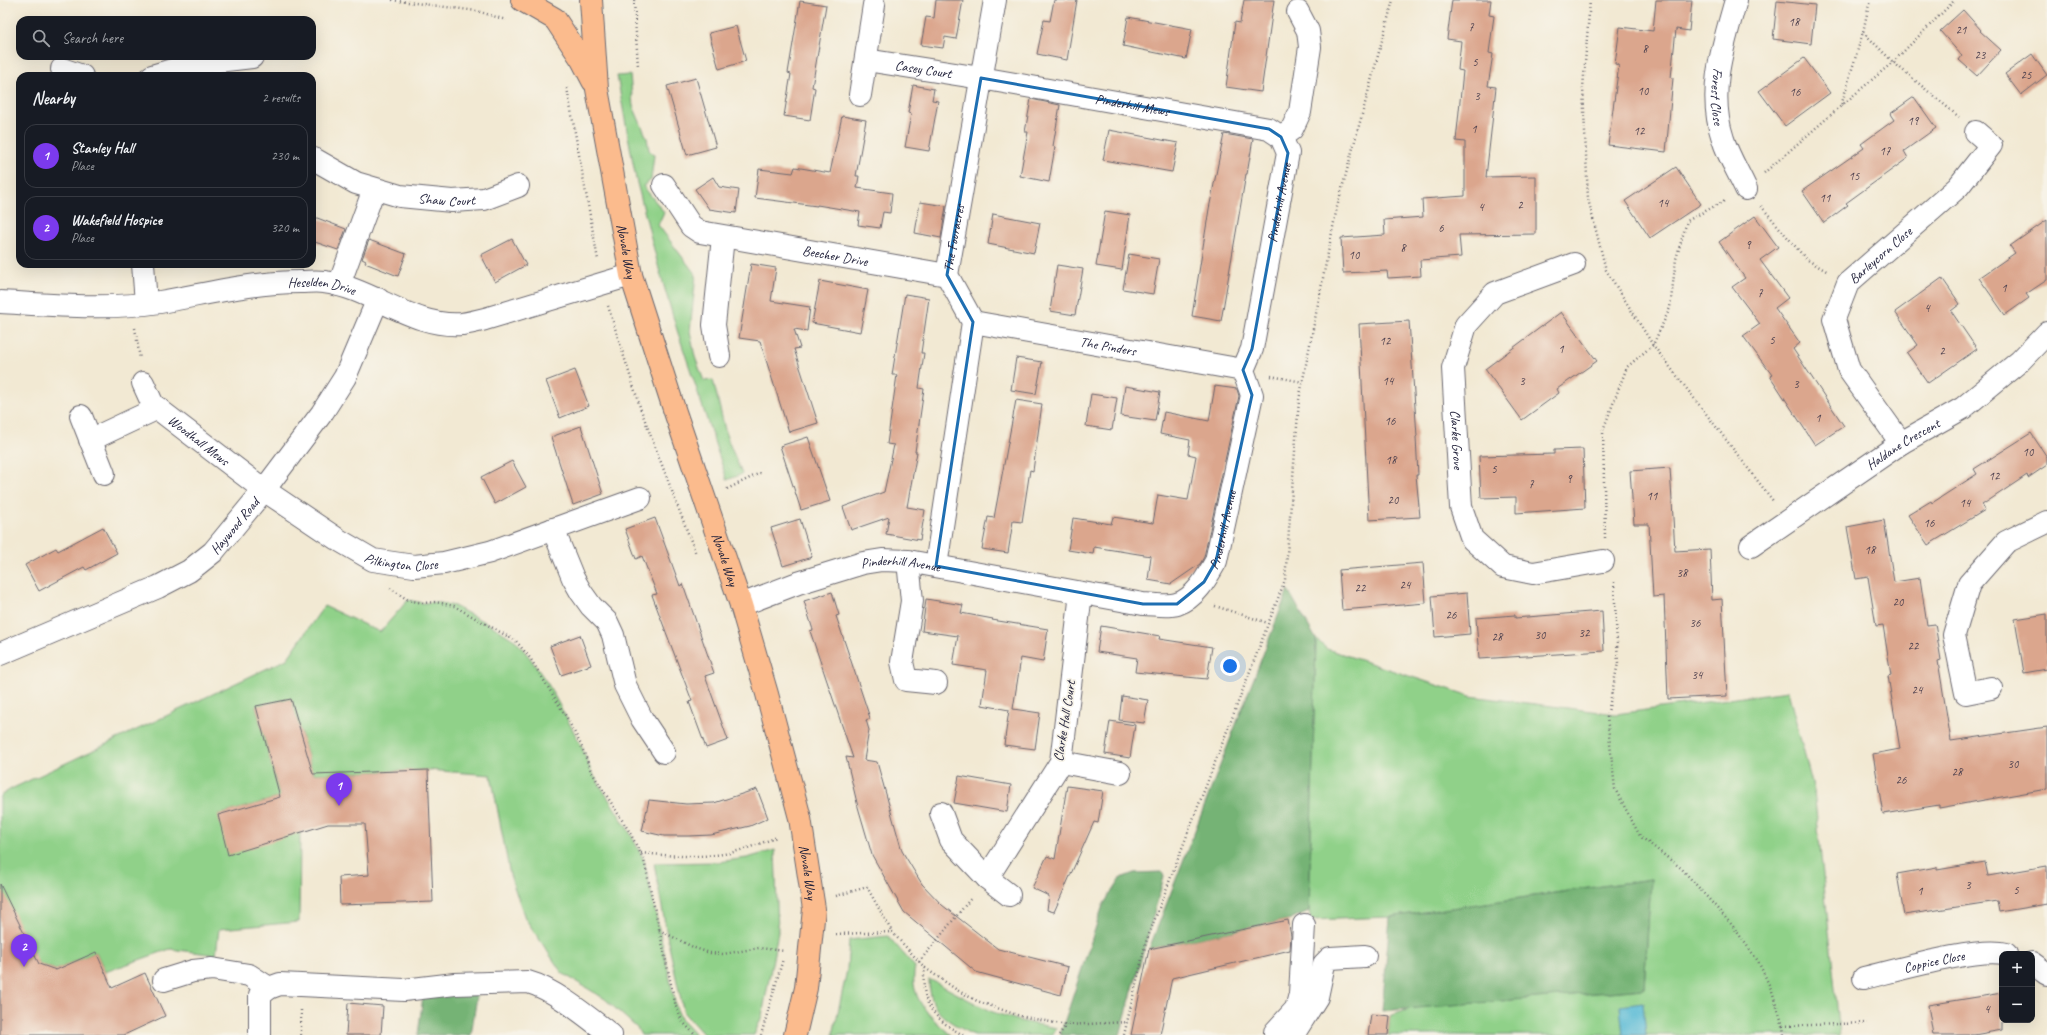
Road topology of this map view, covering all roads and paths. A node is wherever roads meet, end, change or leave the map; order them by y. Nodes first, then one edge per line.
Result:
1 (392, 0) edge
2 (522, 0) edge
3 (591, 0) edge
4 (634, 0) edge
5 (995, 0) edge
6 (1393, 0) edge
7 (1590, 0) edge
8 (1736, 0) edge
9 (1955, 0) edge
10 (408, 1) edge
11 (874, 5) dead end
12 (1298, 12) dead end
13 (507, 20) dead end
14 (1863, 32) dead end
15 (226, 60) edge
16 (866, 60) junction
17 (1893, 62) junction
18 (638, 67) dead end
19 (165, 72) edge
20 (982, 78) junction
21 (567, 86) dead end
22 (597, 89) junction
23 (860, 95) dead end
24 (1841, 106) dead end
25 (1976, 132) joint
26 (1281, 137) junction
27 (316, 160) edge
28 (664, 185) dead end
29 (518, 186) dead end
30 (374, 189) junction
31 (1746, 189) joint
32 (724, 237) junction
33 (1574, 264) dead end
34 (143, 268) edge
35 (947, 275) junction
36 (631, 276) junction
37 (602, 283) junction
38 (1848, 283) junction
39 (339, 285) junction
40 (378, 299) junction
41 (0, 302) edge
42 (139, 303) junction
43 (973, 322) junction
44 (2047, 333) edge
45 (719, 356) dead end
46 (1627, 367) dead end
47 (1243, 370) junction
48 (143, 383) joint
49 (158, 408) junction
50 (81, 416) dead end
51 (90, 440) junction
52 (1901, 443) junction
53 (760, 473) dead end
54 (104, 474) dead end
55 (264, 490) junction
56 (726, 490) dead end
57 (640, 498) dead end
58 (1788, 520) junction
59 (2047, 522) edge
60 (554, 529) junction
61 (1751, 546) dead end
62 (697, 558) dead end
63 (908, 561) junction
64 (1603, 561) junction
65 (936, 566) junction
66 (389, 587) dead end
67 (1081, 593) junction
68 (1188, 597) junction
69 (741, 605) junction
70 (1268, 624) junction
71 (0, 654) edge
72 (936, 683) dead end
73 (1991, 688) dead end
74 (664, 752) dead end
75 (1061, 762) junction
76 (1120, 773) dead end
77 (942, 813) dead end
78 (776, 833) dead end
79 (777, 837) junction
80 (778, 844) dead end
81 (641, 854) junction
82 (987, 878) junction
83 (1009, 895) dead end
84 (813, 902) junction
85 (1304, 925) dead end
86 (659, 930) junction
87 (892, 932) junction
88 (811, 936) junction
89 (786, 946) dead end
90 (784, 951) junction
91 (1999, 952) edge
92 (1365, 956) dead end
93 (919, 962) junction
94 (2035, 965) edge
95 (925, 968) junction
96 (2047, 974) edge
97 (1864, 978) dead end
98 (164, 980) dead end
99 (269, 988) junction
100 (1128, 1022) junction
101 (1867, 1023) dead end
102 (1066, 1025) junction
103 (1783, 1026) junction
104 (1284, 1033) edge
105 (260, 1035) edge
106 (611, 1035) edge
107 (695, 1035) edge
108 (762, 1035) edge
109 (795, 1035) edge
110 (963, 1035) edge
111 (1059, 1035) edge
112 (1124, 1035) edge
113 (1784, 1035) edge

1 - 10 path
2 - 22 main road, Novale Way
3 - 22 main road, Novale Way
4 - 18 path
5 - 20 street, The Fouracres
6 - 70 path
7 - 58 path
8 - 31 street, Forest Close
9 - 17 path
10 - 13 path
11 - 16 street
12 - 26 street
14 - 17 path
15 - 19 street
16 - 20 street, Casey Court
16 - 23 street
17 - 24 path
17 - 25 path
20 - 26 street, Pinderhill Mews
20 - 35 street, The Fouracres
21 - 37 path
22 - 36 main road, Novale Way
25 - 38 street, Barleycorn Close
26 - 47 street, Pinderhill Avenue
27 - 30 street, Shaw Court
28 - 32 street, Beecher Drive
29 - 30 street, Shaw Court
30 - 39 street
31 - 38 path
32 - 35 street, Beecher Drive
32 - 45 street
33 - 64 street, Clarke Grove
34 - 42 street
35 - 43 street, The Fouracres
36 - 37 street, Heselden Drive
36 - 69 main road, Novale Way
37 - 40 street, Heselden Drive
37 - 62 path
38 - 52 street, Barleycorn Close
39 - 40 street, Heselden Drive
39 - 42 street, Heselden Drive
40 - 55 street, Haywood Road
41 - 42 street, Heselden Drive
42 - 48 path
43 - 47 street, The Pinders
43 - 65 street
44 - 52 street, Haldane Crescent
46 - 64 path
47 - 68 street, Pinderhill Avenue
48 - 49 street, Woodhall Mews
49 - 51 street
49 - 55 street, Woodhall Mews
50 - 51 street
51 - 54 street
52 - 58 street, Haldane Crescent
53 - 56 path
55 - 60 street, Pilkington Close
55 - 71 street, Haywood Road
57 - 60 street, Pilkington Close
58 - 61 street, Haldane Crescent
59 - 73 street
60 - 74 street
63 - 65 street, Pinderhill Avenue
63 - 69 street, Pinderhill Avenue
63 - 72 street
64 - 103 path
65 - 67 street, Pinderhill Avenue
66 - 81 path
67 - 68 street, Pinderhill Avenue
67 - 75 street, Clarke Hall Court
68 - 70 path
69 - 84 main road, Novale Way
70 - 100 path
75 - 76 street
75 - 82 street, Clarke Hall Court
77 - 82 street
78 - 79 path
79 - 80 path
79 - 81 path
81 - 86 path
82 - 83 street
82 - 93 path
84 - 87 path
84 - 88 main road, Novale Way
85 - 104 street
86 - 90 path
86 - 107 path
87 - 88 path
87 - 93 path
88 - 109 main road, Novale Way
89 - 90 path
90 - 108 path
91 - 97 street, Coppice Close
92 - 104 street
93 - 95 path
94 - 96 street
95 - 102 path
95 - 110 path
98 - 99 street
99 - 105 street
99 - 106 street
100 - 102 path
100 - 112 path
101 - 103 path
102 - 111 path
103 - 113 path

